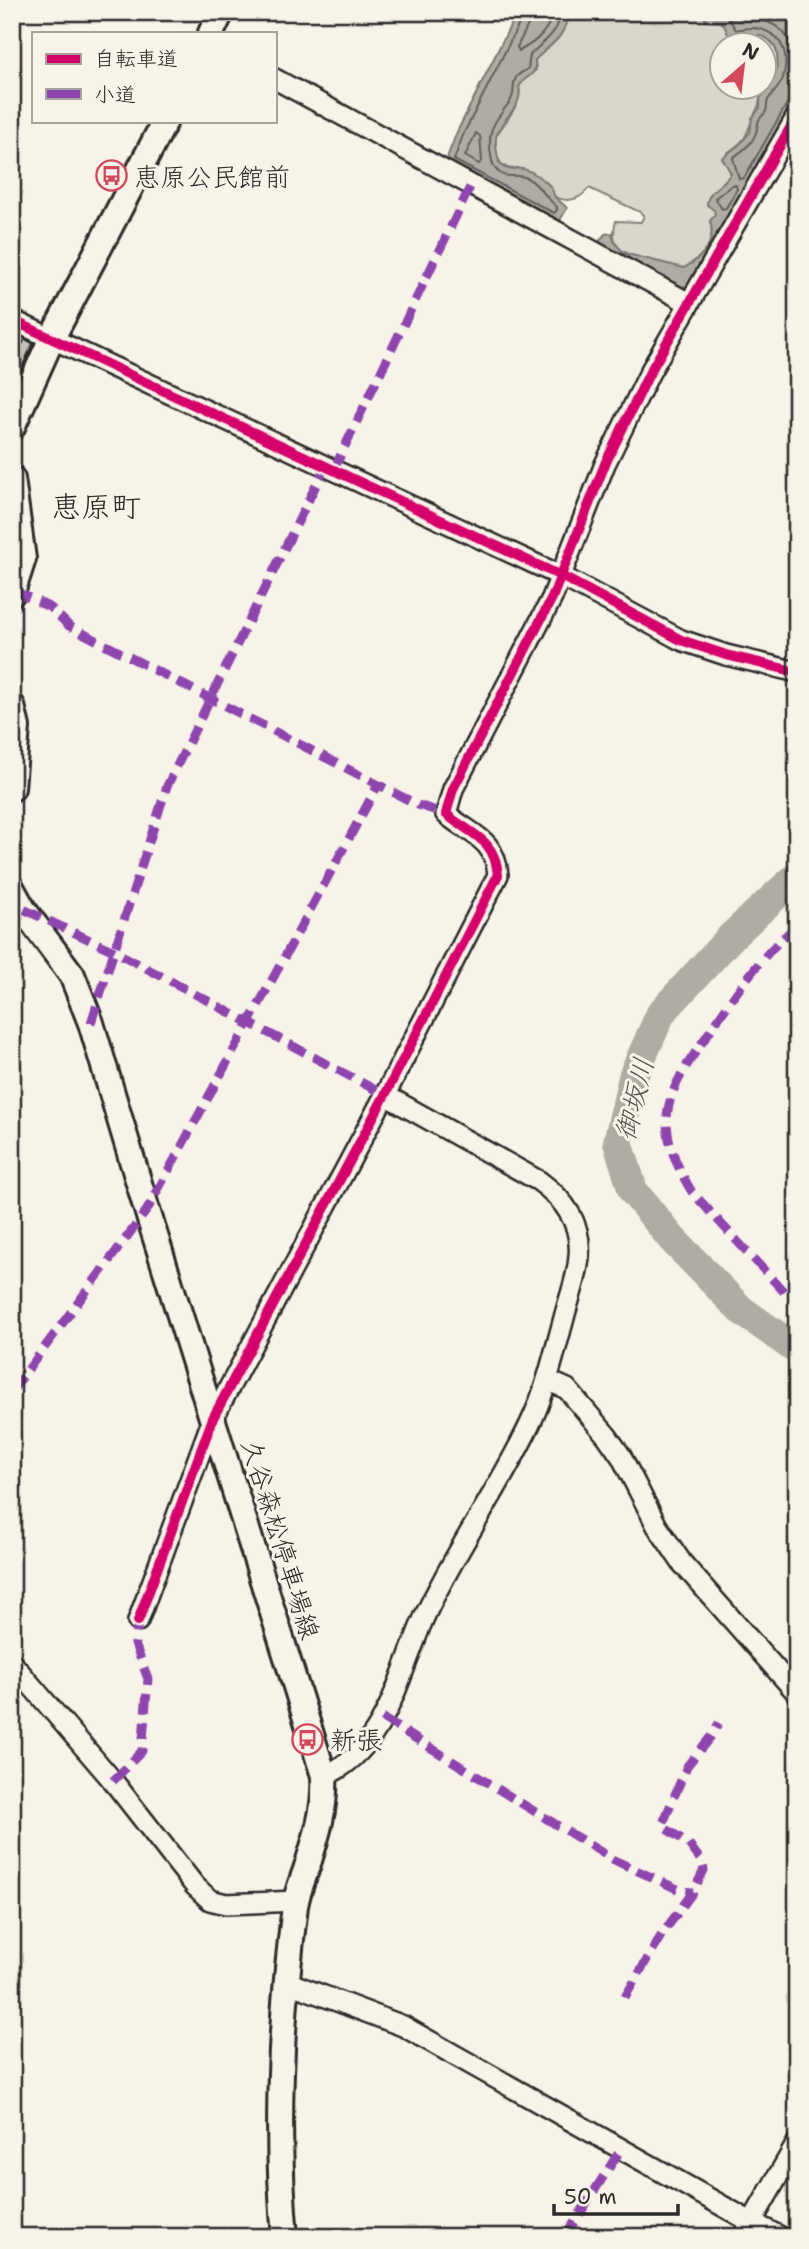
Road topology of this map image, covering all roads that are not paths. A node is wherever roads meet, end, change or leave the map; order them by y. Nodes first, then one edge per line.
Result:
1 (220, 12) edge
2 (211, 32) edge
3 (276, 80) edge
4 (797, 116) edge
5 (164, 122) edge
6 (689, 303) junction
7 (12, 320) edge
8 (51, 340) junction
9 (12, 427) edge
10 (12, 479) edge
11 (18, 555) edge
12 (561, 576) junction
13 (12, 593) edge
14 (797, 672) edge
15 (12, 706) edge
16 (12, 788) edge
17 (12, 889) edge
18 (385, 1096) junction
19 (547, 1380) junction
20 (213, 1419) junction
21 (138, 1620) dead end
22 (12, 1663) edge
23 (797, 1693) edge
24 (324, 1776) junction
25 (296, 1901) junction
26 (287, 1982) junction
27 (797, 2143) edge
28 (747, 2229) edge
29 (285, 2237) edge
30 (781, 2237) edge

1 - 2 main road
3 - 6 street
4 - 6 street
5 - 8 main road
6 - 12 street
7 - 8 street
8 - 9 main road
8 - 12 street
10 - 11 main road
11 - 13 main road
12 - 14 street
12 - 18 street
15 - 16 main road
17 - 20 main road, 久谷森松停車場線
18 - 19 street
18 - 20 street
19 - 23 street
19 - 24 street
20 - 21 street
20 - 24 main road, 久谷森松停車場線
22 - 25 street
24 - 25 main road, 久谷森松停車場線
25 - 26 main road, 久谷森松停車場線
26 - 28 street
26 - 29 main road, 久谷森松停車場線
27 - 28 street
28 - 30 street

